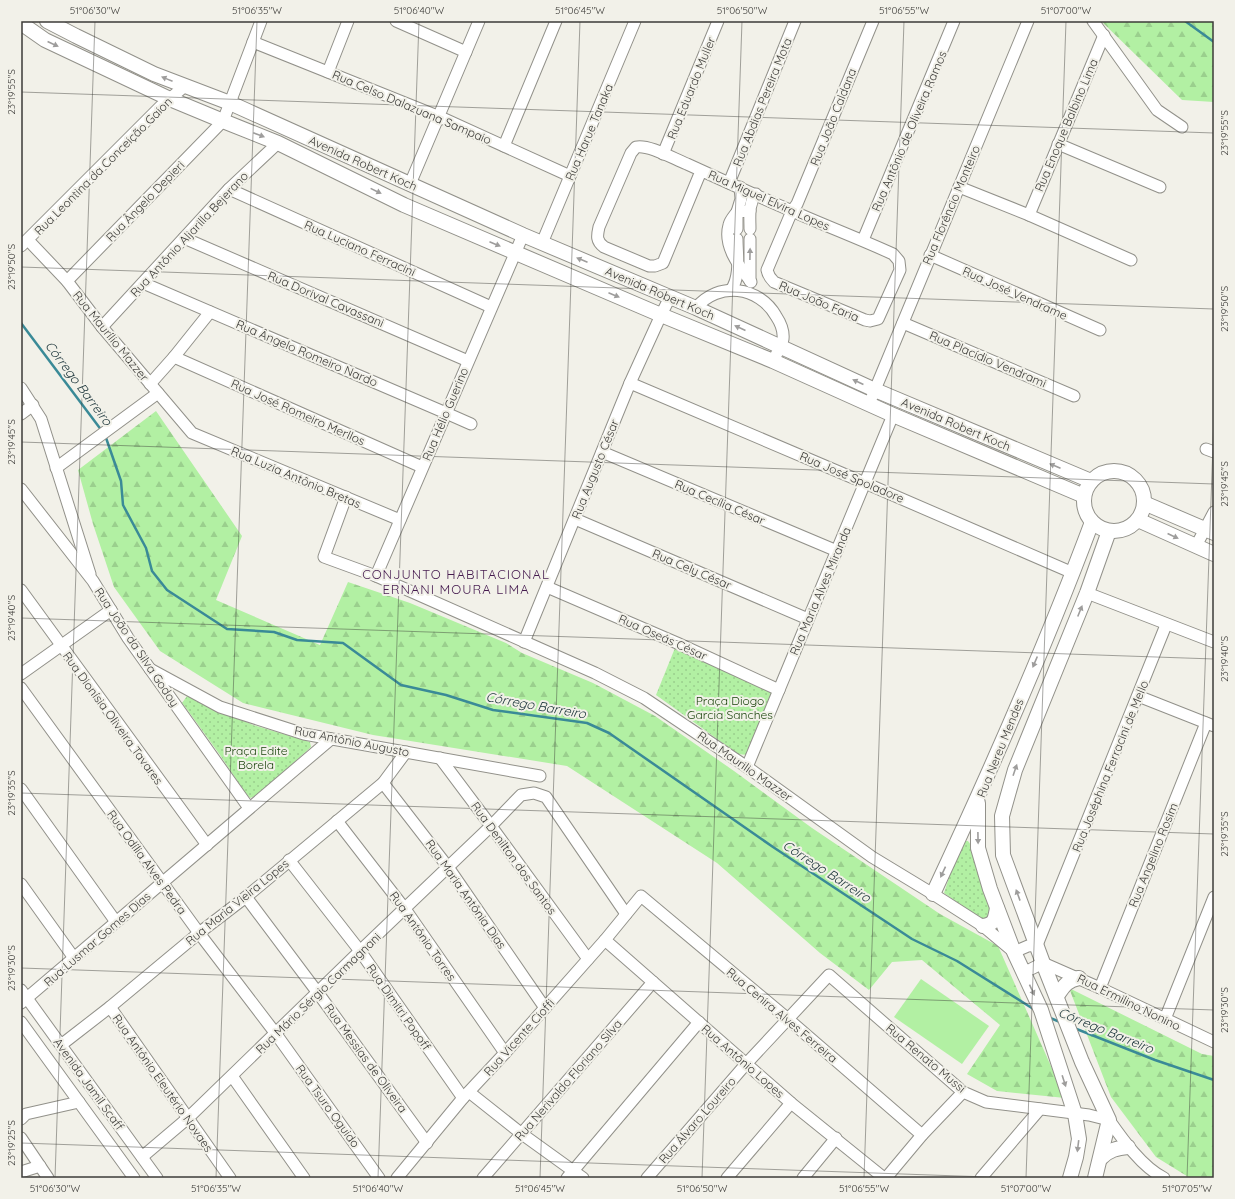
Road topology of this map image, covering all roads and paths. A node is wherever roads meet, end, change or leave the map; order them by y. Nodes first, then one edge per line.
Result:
1 (47, 21) edge
2 (261, 21) edge
3 (348, 21) edge
4 (396, 21) edge
5 (479, 21) edge
6 (556, 21) edge
7 (635, 21) edge
8 (718, 21) edge
9 (795, 21) edge
10 (873, 21) edge
11 (954, 21) edge
12 (1028, 21) edge
13 (1093, 21) edge
14 (21, 22) edge
15 (1104, 35) junction
16 (253, 42) junction
17 (466, 52) junction
18 (328, 72) junction
19 (185, 86) junction
20 (170, 99) junction
21 (230, 103) junction
22 (440, 117) junction
23 (223, 121) junction
24 (1182, 126) dead end
25 (278, 143) junction
26 (1058, 144) junction
27 (504, 146) junction
28 (663, 154) junction
29 (701, 171) junction
30 (570, 176) junction
31 (729, 183) junction
32 (410, 184) junction
33 (959, 187) junction
34 (1160, 187) dead end
35 (740, 188) junction
36 (229, 189) junction
37 (756, 194) junction
38 (750, 211) junction
39 (738, 212) junction
40 (792, 212) junction
41 (1029, 215) junction
42 (523, 235) junction
43 (184, 238) junction
44 (863, 240) junction
45 (24, 243) edge
46 (542, 243) junction
47 (515, 253) junction
48 (930, 255) junction
49 (1131, 260) dead end
50 (737, 262) junction
51 (767, 274) joint
52 (67, 281) junction
53 (751, 282) junction
54 (143, 283) junction
55 (731, 290) junction
56 (757, 296) junction
57 (670, 297) junction
58 (491, 307) junction
59 (696, 308) junction
60 (210, 312) junction
61 (661, 315) junction
62 (874, 321) joint
63 (903, 323) junction
64 (102, 327) junction
65 (1100, 330) dead end
66 (781, 346) junction
67 (174, 357) junction
68 (468, 361) junction
69 (773, 361) junction
70 (630, 383) junction
71 (150, 384) junction
72 (21, 388) edge
73 (875, 390) junction
74 (158, 393) junction
75 (1074, 396) dead end
76 (869, 404) junction
77 (33, 405) junction
78 (446, 412) junction
79 (21, 414) edge
80 (893, 415) junction
81 (471, 424) dead end
82 (192, 433) joint
83 (602, 452) junction
84 (56, 468) junction
85 (422, 468) junction
86 (1091, 481) junction
87 (865, 483) junction
88 (21, 489) edge
89 (1084, 496) junction
90 (346, 497) junction
91 (1144, 503) junction
92 (1214, 512) edge
93 (575, 519) junction
94 (400, 520) junction
95 (1138, 520) junction
96 (1092, 522) junction
97 (1109, 530) junction
98 (1209, 531) edge
99 (1196, 546) junction
100 (837, 551) junction
101 (1214, 554) edge
102 (1073, 573) junction
103 (376, 576) junction
104 (93, 581) junction
105 (547, 587) junction
106 (21, 590) edge
107 (1087, 593) junction
108 (111, 610) junction
109 (1055, 615) junction
110 (808, 620) junction
111 (1166, 624) junction
112 (1069, 636) junction
113 (524, 642) junction
114 (1214, 642) edge
115 (61, 646) junction
116 (150, 669) junction
117 (21, 674) edge
118 (21, 688) edge
119 (779, 690) junction
120 (1138, 696) junction
121 (1210, 724) edge
122 (331, 739) junction
123 (406, 752) junction
124 (440, 758) junction
125 (747, 767) junction
126 (540, 776) dead end
127 (383, 783) junction
128 (21, 789) edge
129 (978, 799) junction
130 (249, 808) junction
131 (337, 821) junction
132 (491, 826) junction
133 (207, 844) junction
134 (289, 860) junction
135 (448, 868) junction
136 (162, 882) junction
137 (21, 884) edge
138 (933, 894) junction
139 (641, 896) joint
140 (246, 897) junction
141 (1214, 897) edge
142 (1053, 906) junction
143 (997, 908) junction
144 (405, 909) junction
145 (626, 914) junction
146 (1026, 918) junction
147 (116, 922) junction
148 (983, 926) junction
149 (199, 933) junction
150 (605, 940) junction
151 (1037, 945) junction
152 (360, 951) junction
153 (1014, 952) junction
154 (74, 958) junction
155 (588, 959) junction
156 (1043, 963) junction
157 (1023, 971) junction
158 (829, 975) joint
159 (1079, 978) junction
160 (654, 982) junction
161 (1100, 988) junction
162 (318, 993) junction
163 (1057, 996) junction
164 (23, 997) edge
165 (110, 1007) junction
166 (545, 1008) junction
167 (788, 1019) junction
168 (1165, 1019) junction
169 (21, 1022) edge
170 (699, 1022) junction
171 (276, 1034) junction
172 (1214, 1042) edge
173 (61, 1045) junction
174 (505, 1053) junction
175 (746, 1064) junction
176 (232, 1076) junction
177 (962, 1092) junction
178 (466, 1095) junction
179 (79, 1102) junction
180 (791, 1103) junction
181 (1040, 1109) junction
182 (1075, 1114) junction
183 (188, 1118) junction
184 (21, 1119) edge
185 (1109, 1120) junction
186 (522, 1134) junction
187 (922, 1135) junction
188 (21, 1138) edge
189 (836, 1138) junction
190 (427, 1143) junction
191 (1128, 1147) junction
192 (142, 1157) junction
193 (1100, 1158) junction
194 (40, 1166) junction
195 (21, 1172) edge
196 (570, 1175) edge
197 (48, 1178) edge
198 (134, 1178) edge
199 (157, 1178) edge
200 (230, 1178) edge
201 (304, 1178) edge
202 (379, 1178) edge
203 (397, 1178) edge
204 (483, 1178) edge
205 (583, 1178) edge
206 (647, 1178) edge
207 (727, 1178) edge
208 (803, 1178) edge
209 (885, 1178) edge
210 (981, 1178) edge
211 (1070, 1178) edge
212 (1096, 1178) edge
213 (1164, 1178) edge

19 -> 1 main road, Avenida Robert Koch
2 - 16 street
3 - 18 street
4 - 17 street
5 - 17 street
6 - 27 street
7 - 30 street, Rua Harue Tanaka
8 - 28 street, Rua Eduardo Muller
9 - 31 street, Rua Abdias Pereira Mota
10 - 40 street, Rua João Caldana
11 - 44 street, Rua Antônio de Oliveira Ramos
12 - 33 street, Rua Florêncio Monteiro
13 - 15 street
14 -> 20 main road, Avenida Robert Koch
15 - 24 street
15 - 26 street, Rua Enoque Balbino Lima
16 - 18 street, Rua Celso Dalazuana Sampaio
16 - 21 street
17 - 22 street
18 - 22 street, Rua Celso Dalazuana Sampaio
19 - 20 street, Rua Leontina da Conceição Gaion
19 - 21 main road, Avenida Robert Koch
20 - 23 main road, Avenida Robert Koch
20 - 45 street, Rua Leontina da Conceição Gaion
21 - 23 street
21 - 32 main road, Avenida Robert Koch
22 - 27 street, Rua Celso Dalazuana Sampaio
22 - 32 street
23 -> 25 main road, Avenida Robert Koch
23 - 52 street, Rua Ângelo Depieri
25 - 36 street, Rua Antônio Aljarilla Bejerano
25 -> 47 main road, Avenida Robert Koch
26 - 34 street
26 - 41 street, Rua Enoque Balbino Lima
27 - 30 street, Rua Celso Dalazuana Sampaio
28 - 29 street, Rua Miguel Elvira Lopes
28 - 29 street, Rua Miguel Elvira Lopes
29 - 31 street, Rua Miguel Elvira Lopes
30 - 46 street, Rua Harue Tanaka
31 - 35 street, Rua Miguel Elvira Lopes
32 - 42 main road, Avenida Robert Koch
33 - 41 street
33 - 48 street, Rua Florêncio Monteiro
35 - 37 street, Rua Miguel Elvira Lopes
35 - 39 street
36 - 43 street, Rua Antônio Aljarilla Bejerano
36 - 58 street, Rua Luciano Ferracini
37 - 38 street
37 - 40 street, Rua Miguel Elvira Lopes
38 - 39 street
53 -> 38 street
39 - 50 street
39 - 50 street
40 - 44 street, Rua Miguel Elvira Lopes
40 - 51 street, Rua João Caldana
41 - 49 street
42 - 46 main road, Avenida Robert Koch
42 - 47 street, Rua Hélio Guerino
43 - 54 street, Rua Antônio Aljarilla Bejerano
43 - 68 street, Rua Dorival Cavassani
44 - 62 street, Rua Miguel Elvira Lopes
45 - 52 street, Rua Maurílio Mazzer
57 -> 46 main road, Avenida Robert Koch
47 - 58 street, Rua Hélio Guerino
47 -> 61 main road, Avenida Robert Koch
48 - 63 street, Rua Florêncio Monteiro
48 - 65 street, Rua José Vendrame
50 - 53 street
50 - 55 street
51 - 62 street, Rua João Faria
52 - 64 street, Rua Maurílio Mazzer
53 - 56 street
54 - 60 street, Rua Ângelo Romeiro Nardo
54 - 64 street, Rua Antônio Aljarilla Bejerano
55 - 56 street
55 - 59 street
56 - 66 street
57 - 59 main road, Avenida Robert Koch
57 - 61 street, Rua Augusto César
58 - 68 street, Rua Hélio Guerino
66 -> 59 main road, Avenida Robert Koch
60 - 67 street
60 - 78 street, Rua Ângelo Romeiro Nardo
61 - 69 main road, Avenida Robert Koch
61 - 70 street, Rua Augusto César
63 - 73 street, Rua Florêncio Monteiro
63 - 75 street, Rua Placídio Vendrami
64 - 71 street, Rua Maurílio Mazzer
66 - 69 street
73 -> 66 main road, Avenida Robert Koch
67 - 71 street
67 - 85 street, Rua José Romeiro Merllos
68 - 78 street, Rua Hélio Guerino
69 - 76 main road, Avenida Robert Koch
70 - 83 street, Rua Augusto César
70 - 87 street, Rua José Spoladore
71 - 74 street, Rua Maurílio Mazzer
72 - 77 street
73 - 76 street, Rua Florêncio Monteiro
86 -> 73 main road, Avenida Robert Koch
74 - 82 street, Rua Maurílio Mazzer
74 - 84 street
76 - 80 main road, Avenida Robert Koch
77 - 79 street
77 - 84 street
78 - 81 street, Rua Ângelo Romeiro Nardo
78 - 85 street, Rua Hélio Guerino
80 - 87 street, Rua Maria Alves Miranda
80 - 89 main road, Avenida Robert Koch
82 - 90 street, Rua Luzia Antônio Bretas
83 - 93 street, Rua Augusto César
83 - 100 street, Rua Cecília César
84 - 104 street
85 - 94 street, Rua Hélio Guerino
86 - 89 main road
86 - 91 main road
87 - 100 street, Rua Maria Alves Miranda
87 - 102 street, Rua José Spoladore
88 - 104 street, Rua João da Silva Godoy
89 - 96 main road
90 - 94 street, Rua Luzia Antônio Bretas
90 - 103 street, Rua Maurilio Mazzer
91 - 95 main road
91 - 98 main road
92 - 98 street
93 - 105 street, Rua Augusto César
93 - 110 street, Rua Cely César
94 - 103 street, Rua Hélio Guerino
95 - 97 main road
95 -> 99 main road
96 - 97 main road
96 - 102 main road, Rua Nereu Mendes
97 - 107 main road, Rua Nereu Mendes
98 - 99 street
99 - 101 main road
100 - 110 street, Rua Maria Alves Miranda
102 - 109 main road, Rua Nereu Mendes
103 - 113 street, Rua Maurilio Mazzer
104 - 108 street, Rua João da Silva Godoy
105 - 113 street, Rua Augusto César
105 - 119 street, Rua Oseás César
106 - 115 street, Rua Dionísia Oliveira Tavares
107 - 111 street
112 -> 107 main road, Rua Nereu Mendes
108 - 115 street
108 - 116 street, Rua João da Silva Godoy
109 - 112 main road
109 -> 129 main road, Rua Nereu Mendes
110 - 119 street, Rua Maria Alves Miranda
111 - 114 street
111 - 120 street, Rua Joséphina Ferracini de Mello
146 -> 112 main road, Rua Nereu Mendes
113 - 125 street, Rua Maurilio Mazzer
115 - 117 street
115 - 133 street, Rua Dionísia Oliveira Tavares
116 - 122 street, Rua Antônio Augusto
116 - 130 street, Rua João da Silva Godoy
118 - 136 street, Rua Odília Alves Pedra
119 - 125 street, Rua Maria Alves Miranda
120 - 121 street
120 - 142 street, Rua Joséphina Ferracini de Mello
121 - 161 street, Rua Angelino Rosim
122 - 123 street, Rua Antônio Augusto
122 - 130 street, Rua Lusmar Gomes Dias
123 - 124 street, Rua Antônio Augusto
123 - 127 street, Rua Maria Vieira Lopes
124 - 126 street, Rua Antônio Augusto
124 - 132 street, Rua Denilton dos Santos
125 - 138 street, Rua Maurilio Mazzer
127 - 131 street, Rua Maria Vieira Lopes
127 - 135 street, Rua Maria Antônia Dias
128 - 147 street
129 -> 138 main road
129 -> 143 main road, Rua Nereu Mendes
130 - 133 street, Rua Lusmar Gomes Dias
131 - 134 street, Rua Maria Vieira Lopes
131 - 144 street, Rua Antônio Torres
132 - 135 street, Rua Mário Sérgio Carmagnani
132 - 145 street, Rua Mário Sérgio Carmagnani
132 - 155 street, Rua Denilton dos Santos
133 - 136 street, Rua Lusmar Gomes Dias
134 - 140 street, Rua Maria Vieira Lopes
134 - 152 street, Rua Dimitri Popoff
135 - 144 street, Rua Mário Sérgio Carmagnani
135 - 166 street, Rua Maria Antônia Dias
136 - 147 street, Rua Lusmar Gomes Dias
136 - 149 street, Rua Odília Alves Pedra
137 - 154 street
138 - 148 street, Rua Maurilio Mazzer
139 - 145 street, Rua Vicente Cioffi
139 - 167 street, Rua Cenira Alves Ferreira
140 - 149 street, Rua Maria Vieira Lopes
140 - 162 street, Rua Messias de Oliveira
141 - 168 street
142 - 146 street, Rua Joséphina Ferracini de Mello
142 - 151 street, Rua Joséphina Ferracini de Mello
143 - 148 main road
143 - 153 main road, Rua Nereu Mendes
144 - 152 street, Rua Mário Sérgio Carmagnani
144 - 174 street, Rua Antônio Torres
145 - 150 street, Rua Vicente Cioffi
146 - 151 main road, Rua Nereu Mendes
147 - 154 street, Rua Lusmar Gomes Dias
148 - 153 street, Rua Maurilio Mazzer
149 - 165 street, Rua Maria Vieira Lopes
149 - 171 street, Rua Odília Alves Pedra
150 - 155 street, Rua Vicente Cioffi
150 - 160 street, Rua Antônio Lopes
151 - 153 street
151 - 156 main road, Rua Nereu Mendes
152 - 162 street, Rua Mário Sérgio Carmagnani
152 - 178 street, Rua Dimitri Popoff
153 - 157 main road, Rua Nereu Mendes
154 - 164 street, Rua Lusmar Gomes Dias
155 - 166 street, Rua Vicente Cioffi
156 - 157 street
156 - 159 street, Rua Ermilino Nonino
156 - 163 main road, Rua Nereu Mendes
157 -> 182 main road, Rua Nereu Mendes
158 - 167 street, Rua Álvaro Loureiro
158 - 177 street, Rua Renato Mussi
159 - 161 street, Rua Ermilino Nonino
159 - 163 main road
160 - 170 street, Rua Antônio Lopes
160 - 186 street, Rua Nerivaldo Floriano Silva
161 - 168 street, Rua Ermilino Nonino
162 - 171 street, Rua Mário Sérgio Carmagnani
162 - 190 street, Rua Messias de Oliveira
163 - 185 main road, Rua Nereu Mendes
164 - 173 street, Avenida Jamil Scaff
165 - 173 street, Rua Maria Vieira Lopes
165 - 183 street, Rua Antônio Eleutério Novaes
166 - 174 street, Rua Vicente Cioffi
167 - 175 street, Rua Álvaro Loureiro
167 - 187 street, Rua Cenira Alves Ferreira
168 - 172 street, Rua Ermilino Nonino
169 - 179 street, Avenida Jamil Scaff
170 - 175 street, Rua Antônio Lopes
170 - 196 street
171 - 176 street, Rua Mário Sérgio Carmagnani
171 - 202 street, Rua Tsuro Oguido
173 - 192 street, Avenida Jamil Scaff
174 - 178 street, Rua Vicente Cioffi
175 - 180 street, Rua Antônio Lopes
175 - 206 street, Rua Álvaro Loureiro
176 - 183 street, Rua Mário Sérgio Carmagnani
176 - 201 street
177 - 181 street, Rua Renato Mussi
177 - 187 street
178 - 186 street, Rua Dimitri Popoff
178 - 190 street, Rua Vicente Cioffi
179 - 184 street
179 - 198 street, Avenida Jamil Scaff
180 - 189 street, Rua Antônio Lopes
180 - 207 street
181 - 182 street, Rua Renato Mussi
181 - 210 street
182 - 185 street, Rua Renato Mussi
182 -> 211 main road, Rua Nereu Mendes
183 - 192 street, Rua Mário Sérgio Carmagnani
183 - 200 street, Rua Antônio Eleutério Novaes
185 - 191 street
185 - 193 main road
186 - 196 street, Rua Dimitri Popoff
186 - 204 street, Rua Nerivaldo Floriano Silva
187 - 209 street
188 - 194 street
189 - 208 street
189 - 209 street, Rua Antônio Lopes
190 - 203 street, Rua Vicente Cioffi
191 - 193 main road
191 - 213 street
192 - 199 street, Avenida Jamil Scaff
193 - 212 main road
194 - 195 street
194 - 197 street
196 - 205 street, Rua Dimitri Popoff

